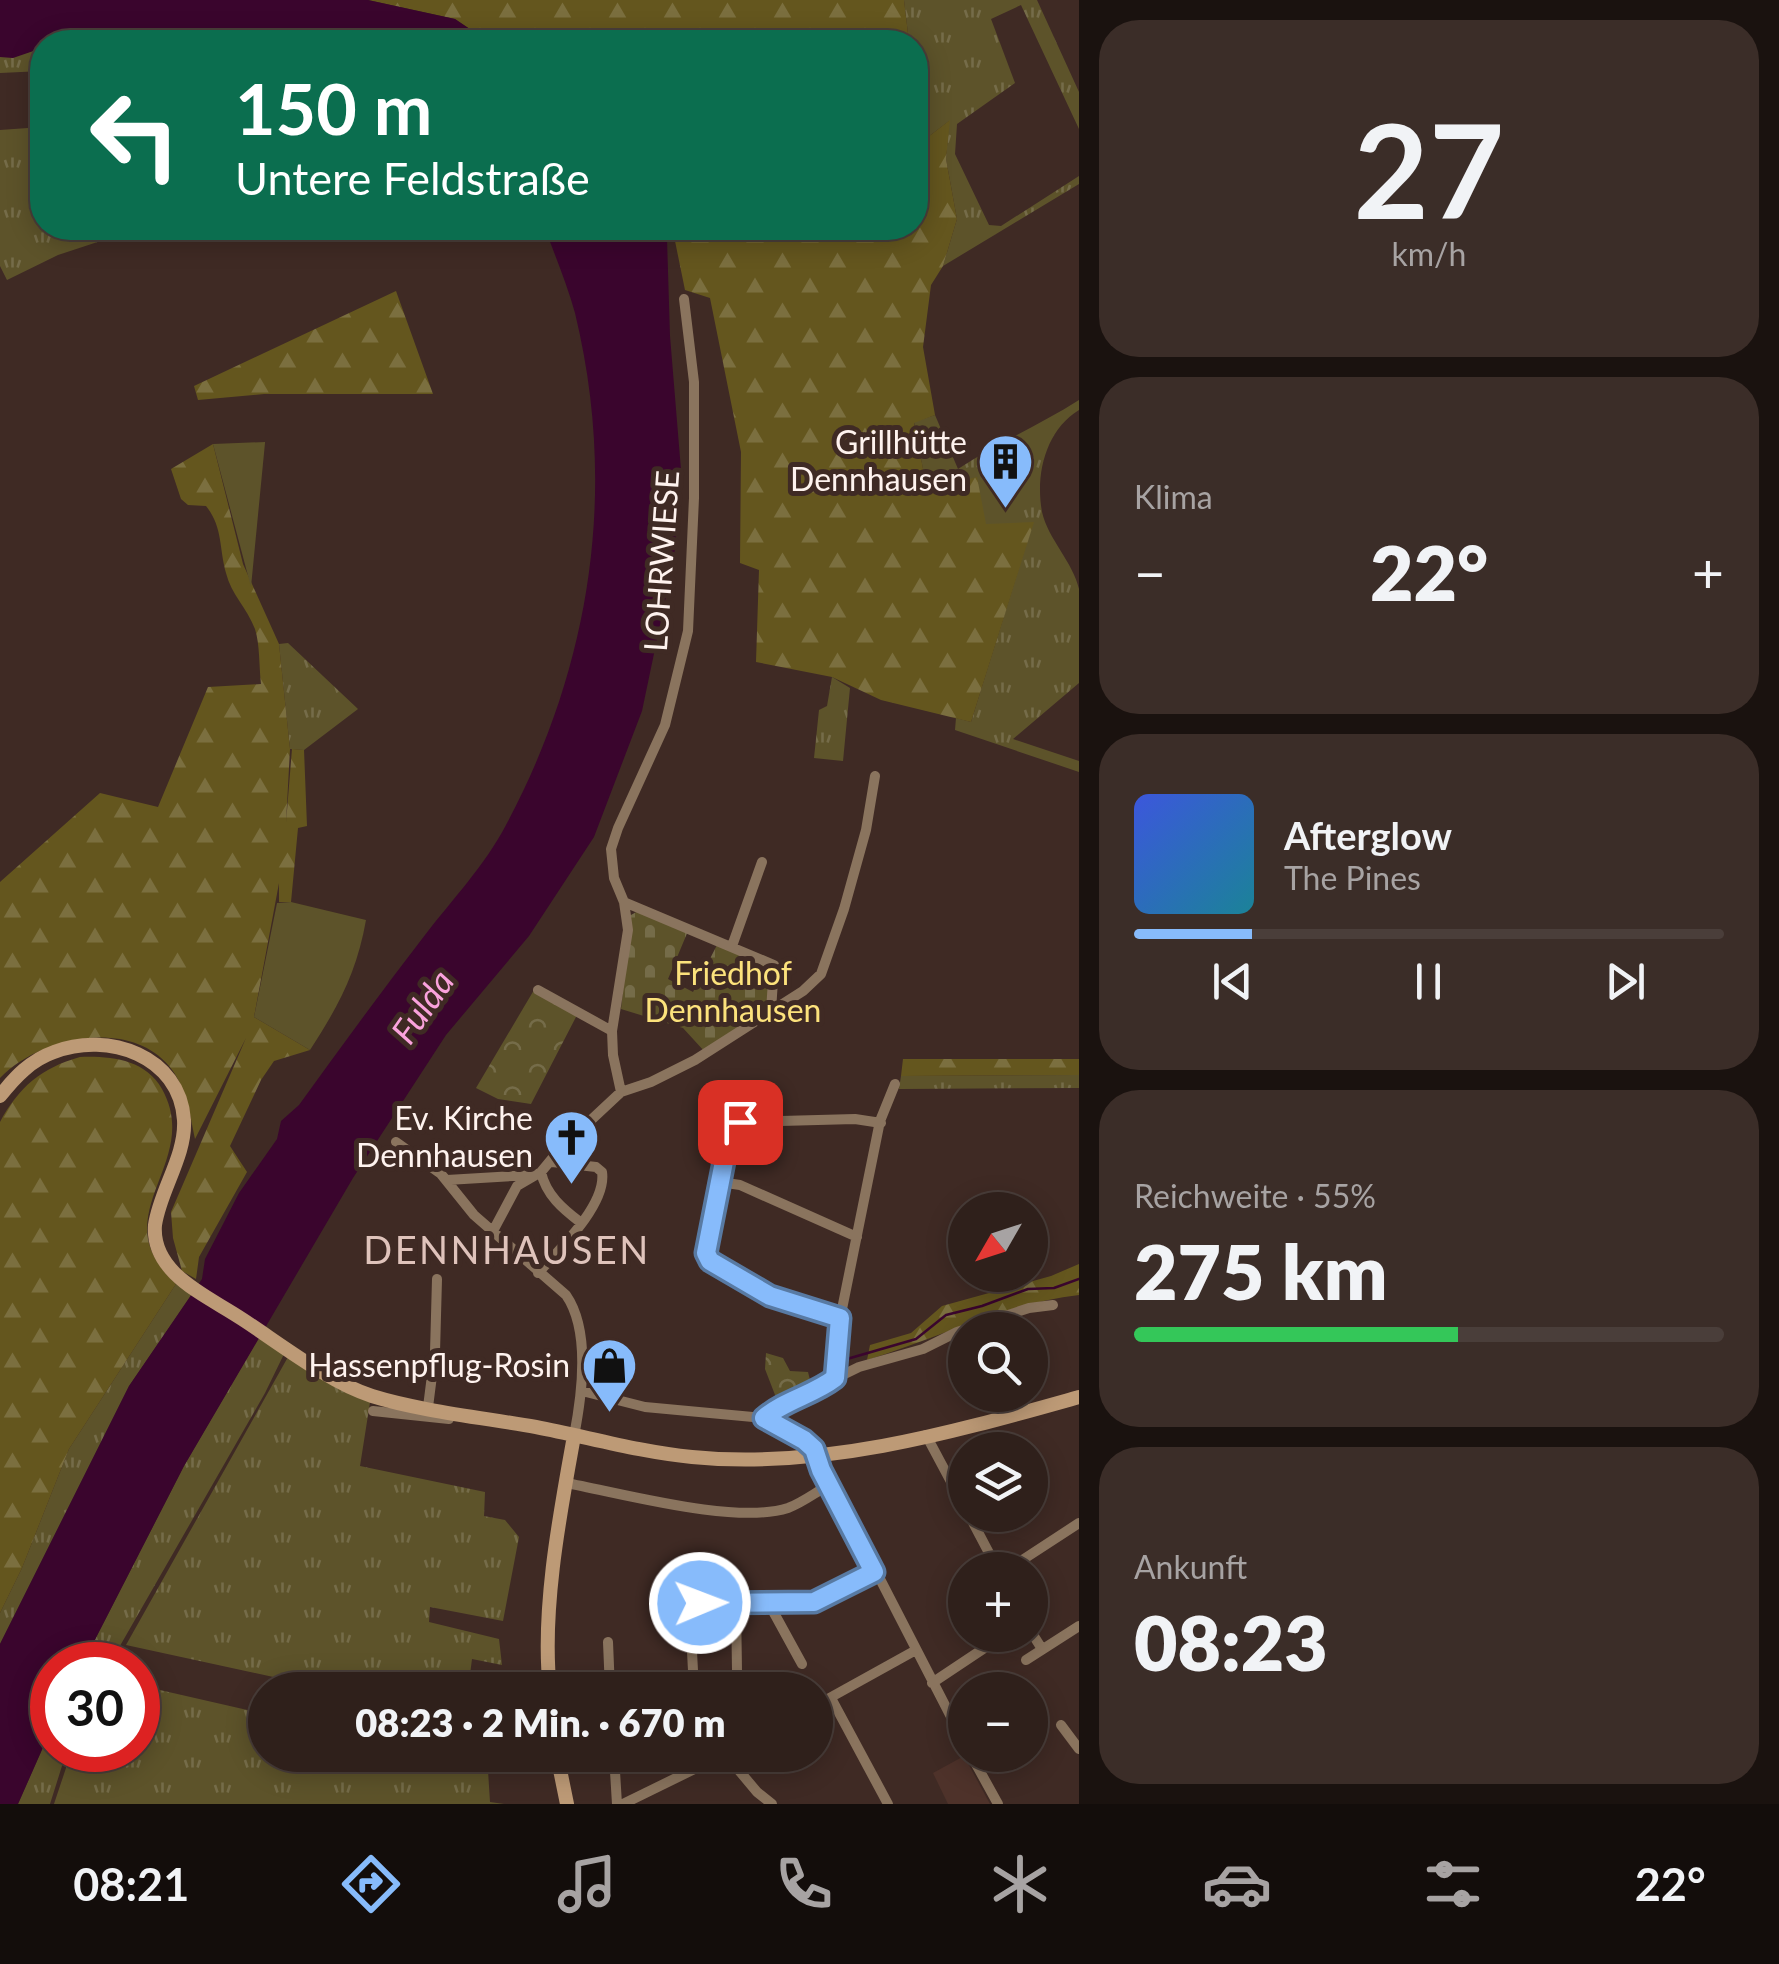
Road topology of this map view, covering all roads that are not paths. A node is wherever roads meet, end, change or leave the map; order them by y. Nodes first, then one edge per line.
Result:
1 (684, 300) dead end
2 (875, 776) dead end
3 (762, 862) dead end
4 (624, 902) junction
5 (732, 946) junction
6 (538, 990) dead end
7 (770, 1011) junction
8 (612, 1031) junction
9 (895, 1084) dead end
10 (622, 1092) junction
11 (0, 1096) edge
12 (881, 1123) junction
13 (396, 1142) dead end
14 (552, 1162) junction
15 (537, 1174) junction
16 (447, 1180) junction
17 (720, 1182) junction
18 (580, 1222) junction
19 (493, 1230) junction
20 (858, 1237) junction
21 (538, 1273) junction
22 (437, 1278) dead end
23 (1053, 1305) dead end
24 (840, 1318) junction
25 (835, 1378) junction
26 (582, 1391) junction
27 (1078, 1400) edge
28 (428, 1407) junction
29 (373, 1411) dead end
30 (479, 1417) junction
31 (764, 1418) junction
32 (574, 1436) junction
33 (926, 1436) junction
34 (815, 1456) junction
35 (948, 1477) edge
36 (566, 1483) junction
37 (829, 1485) junction
38 (1079, 1523) edge
39 (1035, 1552) edge
40 (874, 1572) junction
41 (768, 1602) junction
42 (736, 1603) junction
43 (1079, 1626) edge
44 (608, 1642) dead end
45 (1048, 1645) edge
46 (916, 1650) junction
47 (978, 1652) edge
48 (1038, 1652) edge
49 (1026, 1660) dead end
50 (802, 1664) dead end
51 (737, 1671) dead end
52 (550, 1672) edge
53 (609, 1672) edge
54 (693, 1672) edge
55 (932, 1683) junction
56 (833, 1697) edge
57 (833, 1702) edge
58 (948, 1713) edge
59 (1061, 1725) dead end
60 (1079, 1749) edge
61 (560, 1772) edge
62 (616, 1772) edge
63 (684, 1772) edge
64 (739, 1772) edge
65 (980, 1772) edge
66 (647, 1799) edge
67 (566, 1804) edge
68 (620, 1804) edge
69 (772, 1804) edge
70 (888, 1804) edge
71 (998, 1804) edge

1 - 4 street, LOHRWIESE
2 - 7 street
3 - 5 street
4 - 5 street
4 - 8 street, LOHRWIESE
5 - 7 street
6 - 8 street
7 - 10 street
8 - 10 street, LOHRWIESE
9 - 12 street
10 - 14 street
11 - 28 street
12 - 17 street
12 - 20 street
13 - 16 street
14 - 15 street
14 - 18 street
15 - 16 street
15 - 18 street
15 - 19 street
16 - 19 street
17 - 20 street
17 - 24 street
18 - 21 street
19 - 21 street
20 - 24 street
21 - 26 street
22 - 28 street
23 - 25 street
24 - 25 street
25 - 31 street
26 - 31 street
26 - 32 street
27 - 33 street
28 - 30 street
29 - 30 street
30 - 32 street
31 - 34 street
32 - 34 street
32 - 36 street
33 - 34 street
33 - 35 street
34 - 37 street
36 - 37 street
36 - 52 street
37 - 40 street
38 - 39 street
40 - 41 street
40 - 46 street
41 - 42 street
41 - 50 street
42 - 51 street
42 - 54 street
43 - 45 street
44 - 53 street
46 - 55 street
46 - 56 street
47 - 55 street
48 - 49 street
55 - 58 street
57 - 70 street
59 - 60 street
61 - 67 street
62 - 68 street
63 - 66 street
64 - 69 street
65 - 71 street
66 - 68 street

